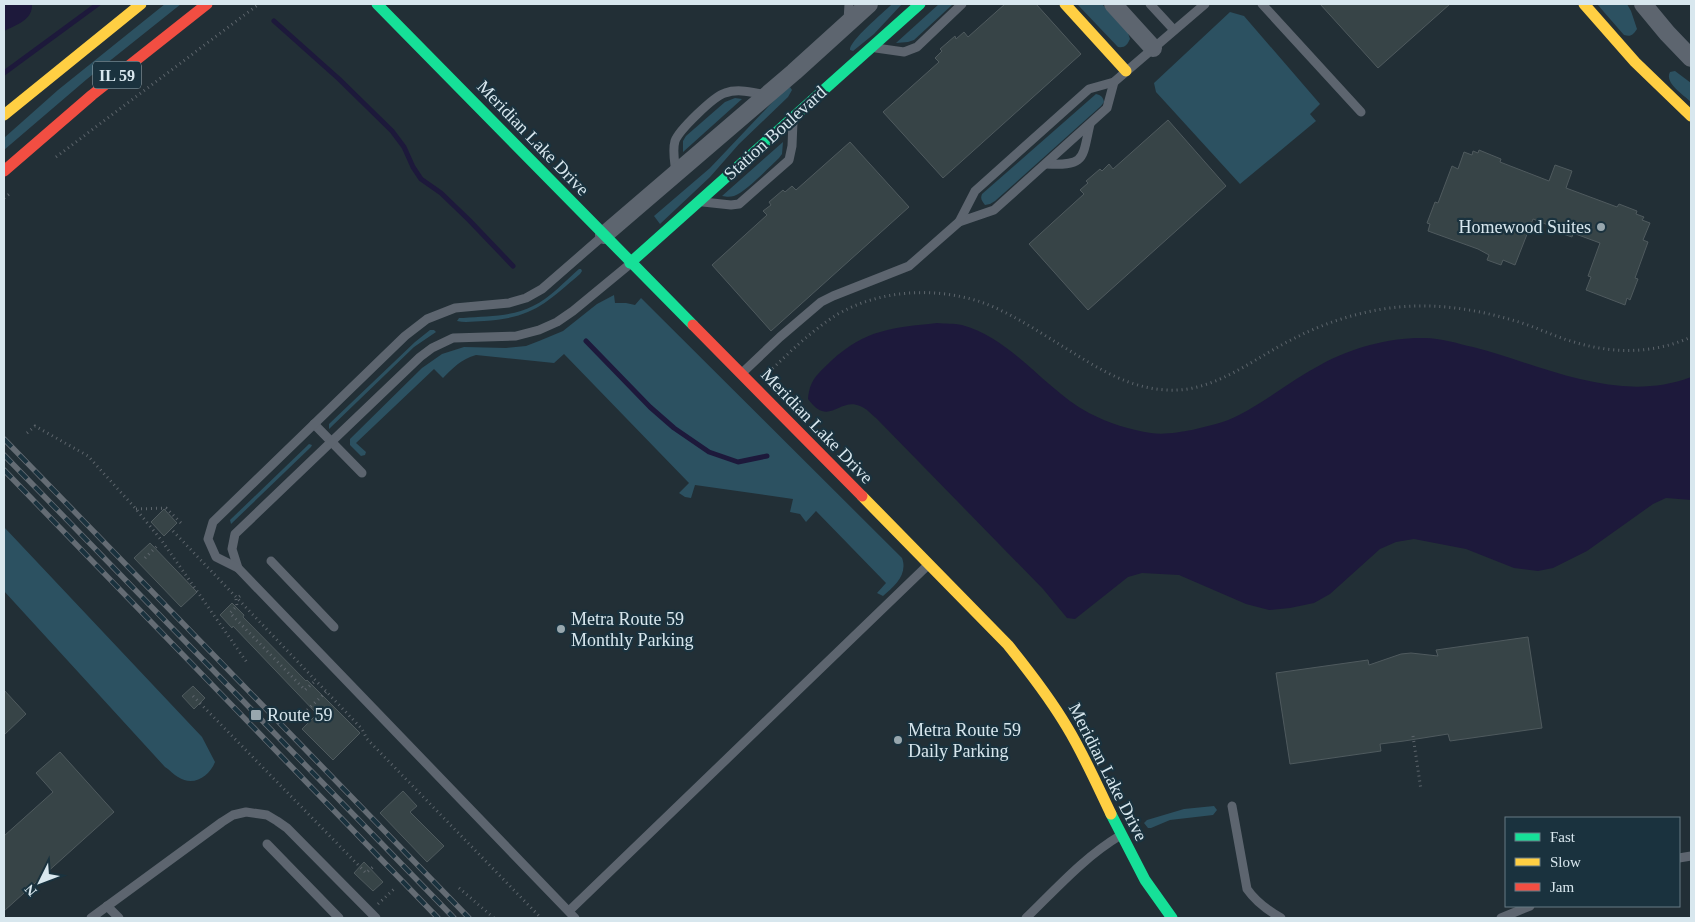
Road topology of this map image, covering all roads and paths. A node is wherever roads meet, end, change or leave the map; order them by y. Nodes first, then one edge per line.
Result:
1 (140, 4) edge
2 (207, 4) edge
3 (259, 4) edge
4 (377, 4) edge
5 (849, 4) edge
6 (869, 4) edge
7 (920, 4) edge
8 (962, 4) edge
9 (1066, 4) edge
10 (1113, 4) edge
11 (1150, 4) edge
12 (1205, 4) edge
13 (1262, 4) edge
14 (1584, 4) edge
15 (1643, 4) edge
16 (848, 23) junction
17 (1174, 30) junction
18 (871, 47) junction
19 (1153, 48) junction
20 (1691, 58) edge
21 (1126, 71) junction
22 (1114, 82) junction
23 (768, 95) junction
24 (1361, 112) dead end
25 (4, 115) edge
26 (794, 116) junction
27 (1691, 116) edge
28 (1090, 124) junction
29 (50, 162) dead end
30 (1046, 164) junction
31 (4, 170) edge
32 (676, 173) junction
33 (19, 186) dead end
34 (4, 198) edge
35 (700, 202) junction
36 (959, 222) junction
37 (604, 235) junction
38 (630, 263) junction
39 (1691, 337) edge
40 (769, 372) dead end
41 (741, 374) junction
42 (314, 424) junction
43 (28, 433) dead end
44 (332, 441) junction
45 (362, 473) dead end
46 (136, 508) junction
47 (181, 523) dead end
48 (172, 532) dead end
49 (158, 545) dead end
50 (145, 558) dead end
51 (270, 561) dead end
52 (928, 565) junction
53 (238, 568) junction
54 (238, 598) junction
55 (334, 627) dead end
56 (248, 664) dead end
57 (315, 681) junction
58 (326, 692) junction
59 (193, 696) dead end
60 (300, 717) dead end
61 (1413, 736) dead end
62 (1421, 790) dead end
63 (1232, 806) dead end
64 (1121, 835) junction
65 (266, 844) dead end
66 (373, 867) dead end
67 (459, 888) dead end
68 (107, 906) junction
69 (1528, 907) edge
70 (572, 915) edge
71 (91, 918) edge
72 (119, 918) edge
73 (339, 918) edge
74 (376, 918) edge
75 (494, 918) edge
76 (541, 918) edge
77 (1026, 918) edge
78 (1172, 918) edge
79 (1280, 918) edge
80 (1501, 918) edge

1 - 25 street, IL 59
2 - 31 street, IL 59
3 - 29 path
4 - 37 street, Meridian Lake Drive
5 - 16 lane
6 - 16 street, Station Boulevard
7 - 18 street, Station Boulevard
8 - 18 lane
9 - 21 street
10 - 19 street
11 - 17 lane
12 - 17 lane
13 - 24 lane
14 - 27 street
15 - 20 street
16 - 23 street, Station Boulevard
17 - 19 lane
18 - 26 street, Station Boulevard
19 - 21 lane
21 - 22 lane
22 - 28 lane
22 - 36 lane
23 - 32 street, Station Boulevard
23 - 32 lane
26 - 35 street, Station Boulevard
26 - 35 lane
28 - 30 lane
28 - 30 lane
30 - 36 lane
32 - 37 street, Station Boulevard
33 - 34 path
35 - 38 street, Station Boulevard
36 - 41 lane
37 - 38 street, Meridian Lake Drive
37 - 42 lane
38 - 41 street, Meridian Lake Drive
38 - 44 lane
39 - 40 path
41 - 52 street, Meridian Lake Drive
42 - 44 lane
42 - 53 lane
43 - 46 path
44 - 45 lane
44 - 53 lane
46 - 47 path
46 - 56 path
48 - 54 path
49 - 50 path
51 - 55 lane
52 - 64 street, Meridian Lake Drive
52 - 70 lane
53 - 70 lane
54 - 57 path
54 - 57 path
57 - 58 path
58 - 60 path
58 - 76 path
59 - 66 path
61 - 62 path
63 - 79 lane
64 - 77 lane
64 - 78 street, Meridian Lake Drive
65 - 73 lane
67 - 75 path
68 - 71 lane
68 - 72 lane
68 - 74 lane
69 - 80 lane

